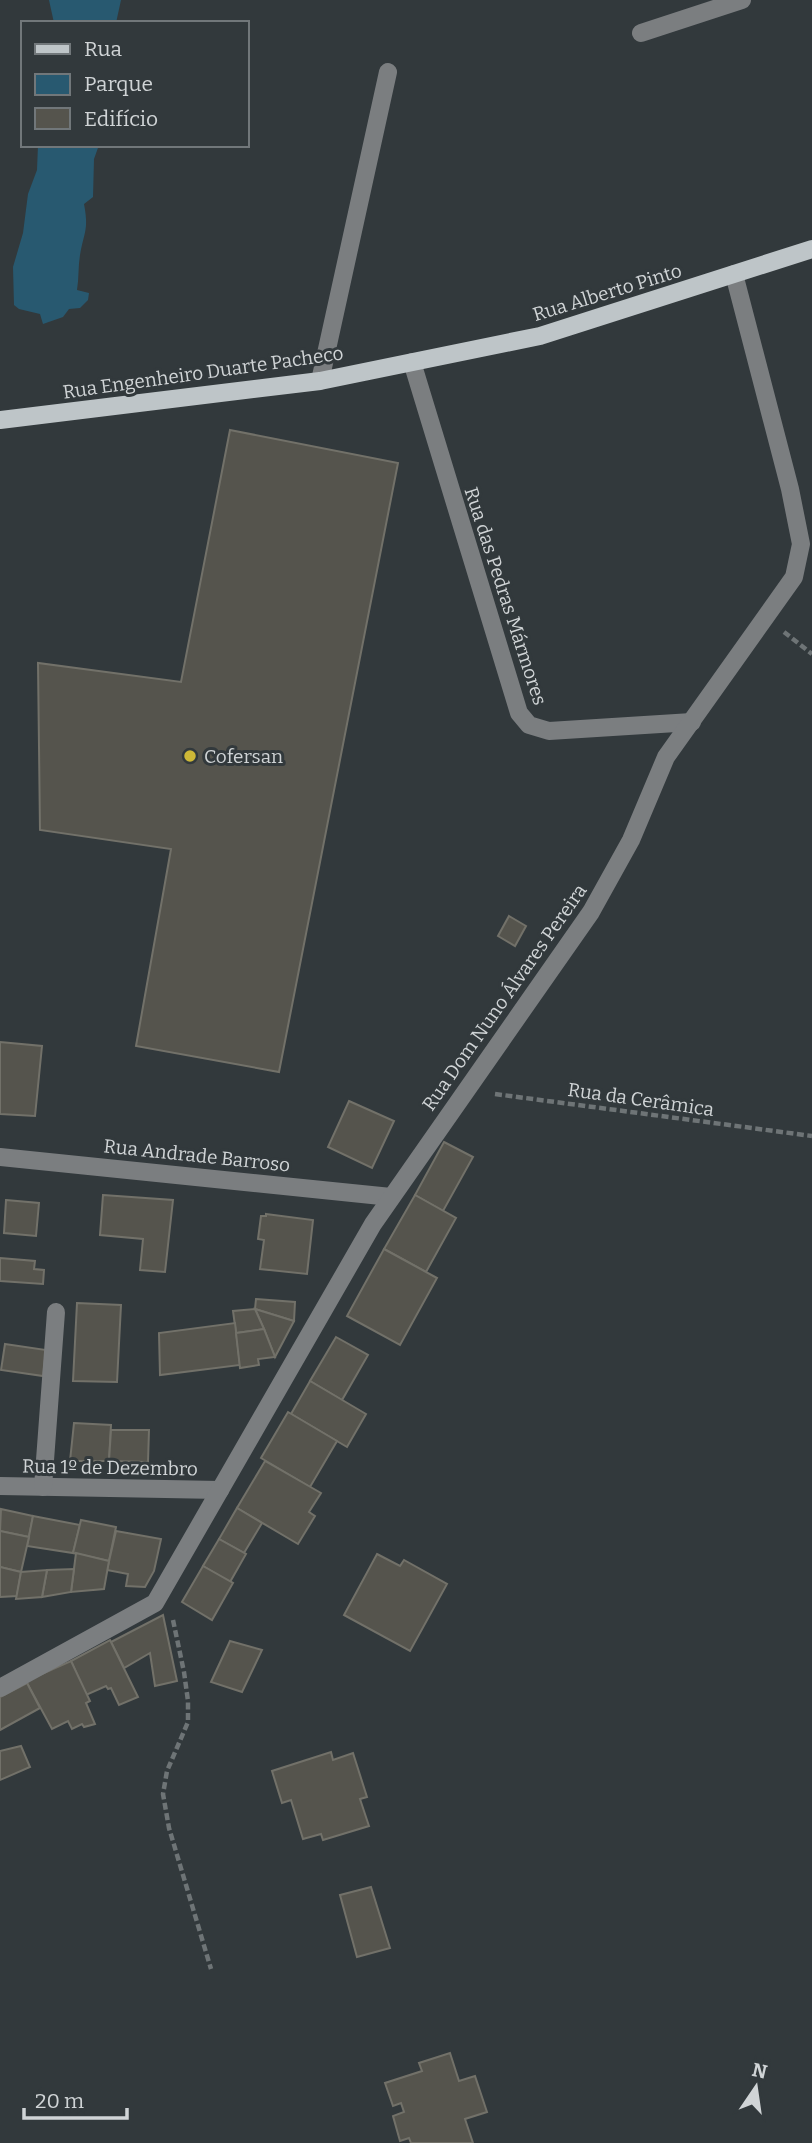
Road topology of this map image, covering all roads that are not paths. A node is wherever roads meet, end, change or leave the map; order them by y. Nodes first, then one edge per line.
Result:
1 (742, 0) edge
2 (641, 33) dead end
3 (388, 72) dead end
4 (812, 250) edge
5 (734, 274) junction
6 (412, 362) junction
7 (320, 381) junction
8 (0, 420) edge
9 (692, 722) junction
10 (0, 1157) edge
11 (391, 1197) junction
12 (56, 1312) dead end
13 (0, 1486) edge
14 (43, 1487) junction
15 (220, 1490) junction
16 (0, 1688) edge

1 - 2 street
3 - 7 street
4 - 5 main road, Rua Alberto Pinto
5 - 6 main road, Rua Alberto Pinto
5 - 9 street, Rua Dom Nuno Álvares Pereira
6 - 7 main road, Rua Engenheiro Duarte Pacheco
6 - 9 street, Rua das Pedras Mármores
7 - 8 main road, Rua Engenheiro Duarte Pacheco
9 - 11 street, Rua Dom Nuno Álvares Pereira
10 - 11 street, Rua Andrade Barroso
11 - 15 street, Rua Dom Nuno Álvares Pereira
12 - 14 street
13 - 14 street, Rua 1º de Dezembro
14 - 15 street, Rua 1º de Dezembro
15 - 16 street, Rua Dom Nuno Álvares Pereira

